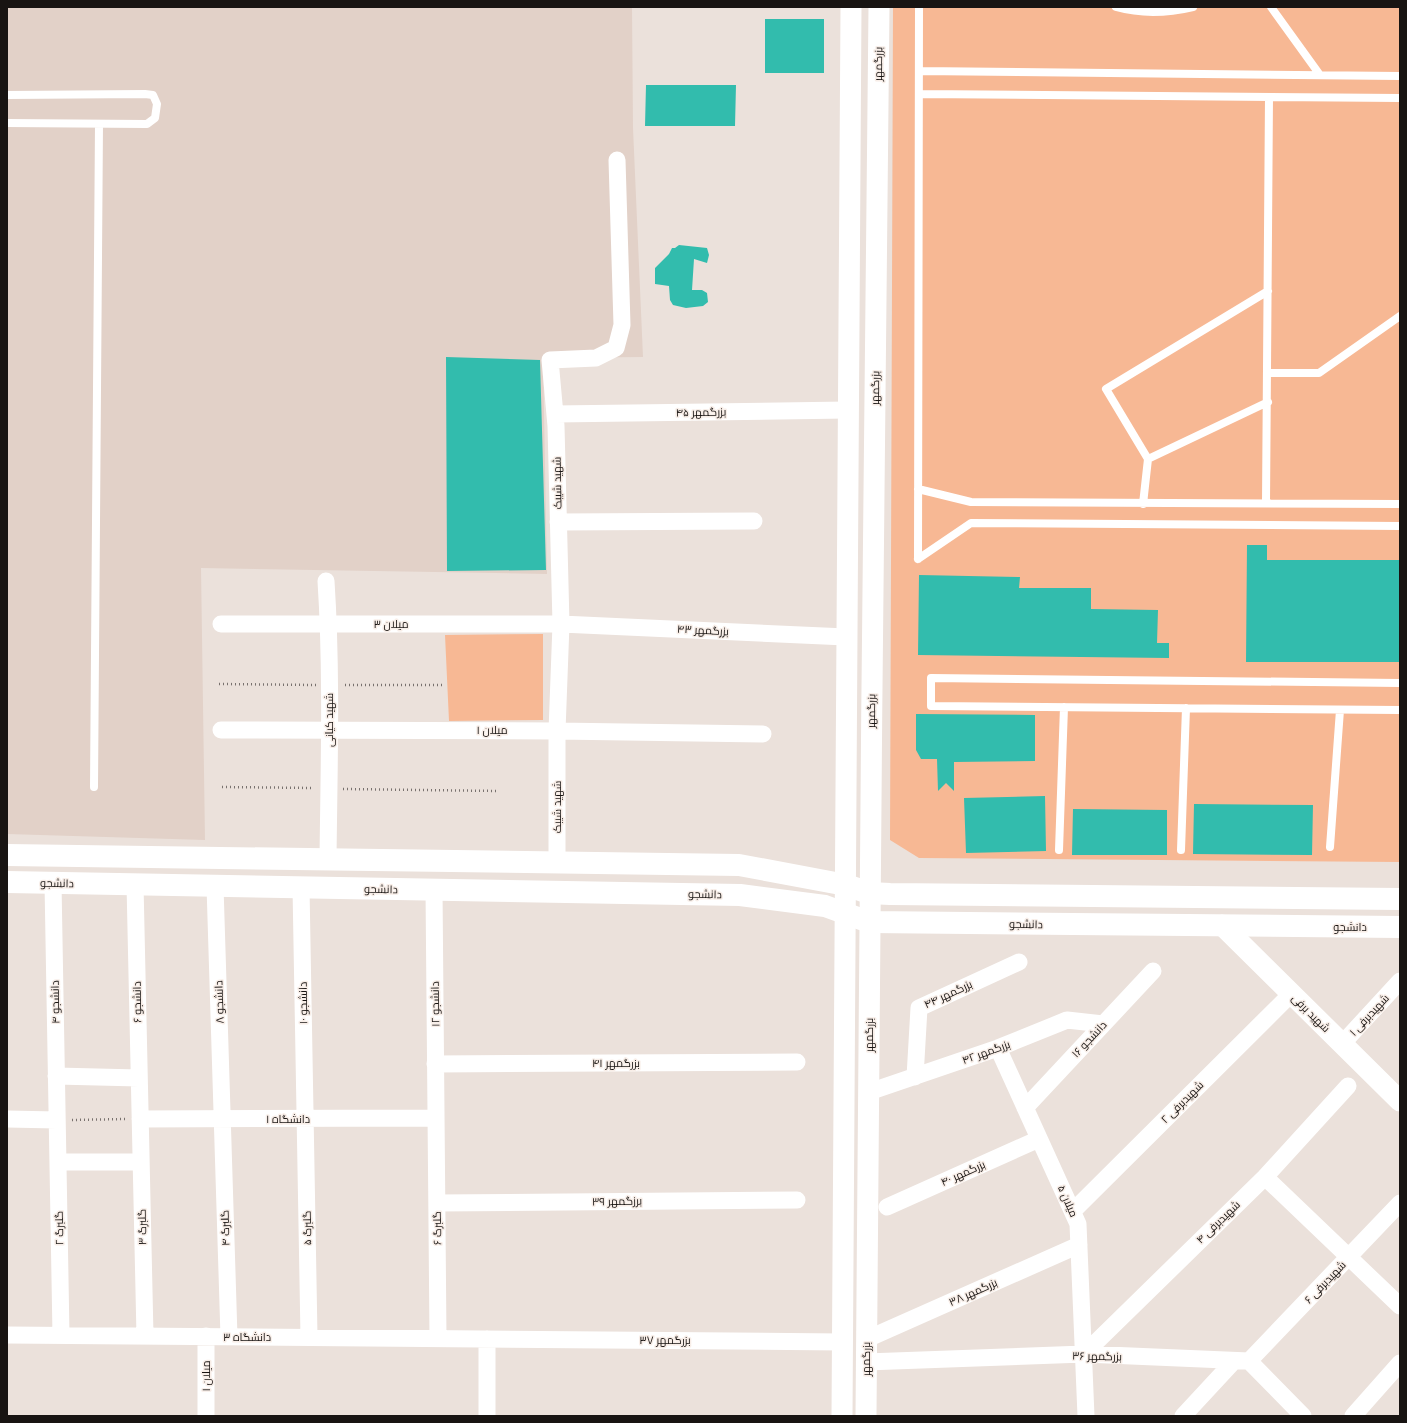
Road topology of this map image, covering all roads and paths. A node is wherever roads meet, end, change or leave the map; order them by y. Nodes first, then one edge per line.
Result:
1 (850, 7) edge
2 (879, 7) edge
3 (919, 7) edge
4 (1116, 7) edge
5 (1193, 7) edge
6 (1271, 7) edge
7 (850, 56) junction
8 (878, 56) junction
9 (919, 71) junction
10 (1320, 75) junction
11 (1400, 76) edge
12 (919, 94) junction
13 (7, 95) edge
14 (1269, 97) junction
15 (1400, 98) edge
16 (7, 123) edge
17 (99, 124) junction
18 (617, 160) dead end
19 (1268, 290) junction
20 (1400, 316) edge
21 (1268, 374) junction
22 (874, 393) junction
23 (847, 400) junction
24 (1268, 402) junction
25 (555, 414) junction
26 (1148, 459) junction
27 (918, 489) junction
28 (1266, 503) junction
29 (1143, 504) junction
30 (1400, 504) edge
31 (754, 521) dead end
32 (558, 522) junction
33 (1400, 526) edge
34 (326, 581) dead end
35 (221, 624) dead end
36 (561, 624) junction
37 (329, 625) junction
38 (846, 637) junction
39 (1400, 683) edge
40 (1064, 707) junction
41 (1186, 708) junction
42 (1340, 710) junction
43 (1400, 710) edge
44 (330, 729) junction
45 (221, 730) dead end
46 (557, 731) junction
47 (763, 734) dead end
48 (94, 787) dead end
49 (222, 787) dead end
50 (329, 789) junction
51 (499, 791) dead end
52 (1330, 847) dead end
53 (1058, 850) dead end
54 (1181, 850) dead end
55 (7, 855) edge
56 (328, 859) junction
57 (557, 863) junction
58 (7, 882) edge
59 (53, 883) junction
60 (134, 884) junction
61 (846, 885) junction
62 (215, 886) junction
63 (301, 887) junction
64 (434, 889) junction
65 (869, 893) junction
66 (1400, 899) edge
67 (846, 914) junction
68 (869, 922) junction
69 (1222, 926) junction
70 (1400, 927) edge
71 (1019, 962) dead end
72 (1153, 971) dead end
73 (1398, 983) edge
74 (1291, 994) junction
75 (1103, 1024) junction
76 (1342, 1044) junction
77 (998, 1048) junction
78 (797, 1062) dead end
79 (436, 1064) junction
80 (56, 1076) junction
81 (915, 1077) junction
82 (139, 1078) junction
83 (1348, 1086) dead end
84 (869, 1092) junction
85 (1400, 1101) edge
86 (1025, 1108) junction
87 (436, 1118) junction
88 (7, 1119) edge
89 (140, 1119) junction
90 (222, 1119) junction
91 (305, 1119) junction
92 (57, 1120) junction
93 (1039, 1139) junction
94 (58, 1162) junction
95 (141, 1162) junction
96 (1265, 1177) junction
97 (797, 1200) dead end
98 (437, 1203) junction
99 (1400, 1203) edge
100 (887, 1207) dead end
101 (1073, 1211) junction
102 (1079, 1245) junction
103 (1348, 1257) junction
104 (1400, 1306) edge
105 (7, 1335) edge
106 (61, 1335) junction
107 (145, 1336) junction
108 (206, 1336) junction
109 (229, 1336) junction
110 (309, 1337) junction
111 (438, 1338) junction
112 (487, 1339) junction
113 (867, 1339) junction
114 (842, 1342) junction
115 (1084, 1354) junction
116 (1242, 1361) junction
117 (866, 1362) junction
118 (1400, 1363) edge
119 (206, 1416) edge
120 (487, 1416) edge
121 (842, 1416) edge
122 (866, 1416) edge
123 (1086, 1416) edge
124 (1183, 1416) edge
125 (1303, 1416) edge
126 (1353, 1416) edge

1 - 7 street
2 - 8 street, بزرگمهر
3 - 9 lane
4 - 5 lane
6 - 10 lane
7 - 8 street
7 - 23 street
8 - 22 street, بزرگمهر
9 - 10 lane
9 - 12 lane
10 - 11 lane
12 - 14 lane
12 - 27 lane
13 - 17 lane
14 - 15 lane
14 - 19 lane
16 - 17 lane
17 - 48 lane
18 - 25 street, شهید شیبک
19 - 21 lane
19 - 26 lane
20 - 21 lane
21 - 24 lane
22 - 23 street
22 - 65 street, بزرگمهر
23 - 25 street, بزرگمهر ۴۵
23 - 38 street
24 - 26 lane
24 - 28 lane
25 - 32 street, شهید شیبک
26 - 29 lane
27 - 29 lane
27 - 33 lane
28 - 29 lane
28 - 30 lane
31 - 32 street
32 - 36 street, شهید شیبک
34 - 37 street, شهید کیانی
35 - 37 street, میلان ۳
36 - 37 street, میلان ۳
36 - 38 street, بزرگمهر ۴۳
36 - 46 street, شهید شیبک
37 - 44 street, شهید کیانی
38 - 61 street
39 - 40 lane
40 - 41 lane
40 - 53 lane
41 - 42 lane
41 - 54 lane
42 - 43 lane
42 - 52 lane
44 - 45 street, میلان ۱
44 - 46 street, میلان ۱
44 - 50 street, شهید کیانی
46 - 47 street, میلان ۱
46 - 57 street, شهید شیبک
49 - 50 path
50 - 51 path
50 - 56 street, شهید کیانی
55 - 56 main road
56 - 57 main road
57 - 61 main road
58 - 59 main road, دانشجو
59 - 60 main road, دانشجو
59 - 80 street, دانشجو ۴
60 - 62 main road, دانشجو
60 - 82 street, دانشجو ۶
61 - 65 main road
61 - 67 street
62 - 63 main road, دانشجو
62 - 90 street, دانشجو ۸
63 - 64 main road, دانشجو
63 - 91 street, دانشجو ۱۰
64 - 67 main road, دانشجو
64 - 79 street, دانشجو ۱۲
65 - 66 main road
65 - 68 street, بزرگمهر
67 - 68 main road, دانشجو
67 - 114 street
68 - 69 main road, دانشجو
68 - 84 street, بزرگمهر
69 - 70 main road, دانشجو
69 - 74 street, شهید برفی
71 - 81 street, بزرگمهر ۴۴
72 - 75 street, دانشجو ۱۶
73 - 76 street, شهیدبرفی ۱
74 - 76 street, شهید برفی
74 - 101 street, شهیدبرفی ۲
75 - 77 street, بزرگمهر ۴۲
75 - 86 street, دانشجو ۱۶
76 - 85 street, شهید برفی
77 - 81 street, بزرگمهر ۴۲
77 - 86 street, میلان ۵
78 - 79 street, بزرگمهر ۴۱
79 - 87 street, دانشجو ۱۲
80 - 82 street
80 - 92 street, دانشجو ۴
81 - 84 street, بزرگمهر ۴۲
82 - 89 street, دانشجو ۶
83 - 96 street, شهیدبرفی ۴
84 - 113 street, بزرگمهر
86 - 93 street, میلان ۵
87 - 91 street, دانشگاه ۱
87 - 98 street, گلبرگ ۶
88 - 92 street
89 - 90 street, دانشگاه ۱
89 - 92 path
89 - 95 street, گلبرگ ۳
90 - 91 street, دانشگاه ۱
90 - 109 street, گلبرگ ۴
91 - 110 street, گلبرگ ۵
92 - 94 street, گلبرگ ۲
93 - 100 street, بزرگمهر ۴۰
93 - 101 street, میلان ۵
94 - 95 street
94 - 106 street, گلبرگ ۲
95 - 107 street, گلبرگ ۳
96 - 103 street
96 - 115 street, شهیدبرفی ۴
97 - 98 street, برزگمهر ۳۹
98 - 111 street, گلبرگ ۶
99 - 103 street, شهیدبرفی ۶
101 - 102 street, میلان ۵
102 - 113 street, بزرگمهر ۳۸
102 - 115 street, میلان ۵
103 - 104 street
103 - 116 street, شهیدبرفی ۶
105 - 106 street, دانشگاه ۳
106 - 107 street, دانشگاه ۳
107 - 108 street, دانشگاه ۳
108 - 109 street, دانشگاه ۳
108 - 119 street, میلان ۱
109 - 110 street, دانشگاه ۳
110 - 111 street, دانشگاه ۳
111 - 112 street, دانشگاه ۳
112 - 114 street, بزرگمهر ۳۷
112 - 120 street
113 - 117 street, بزرگمهر
114 - 121 street
115 - 116 street, بزرگمهر ۳۶
115 - 117 street, بزرگمهر ۳۶
115 - 123 street, میلان ۵
116 - 124 street, شهیدبرفی ۶
116 - 125 street
117 - 122 street, بزرگمهر
118 - 126 street

